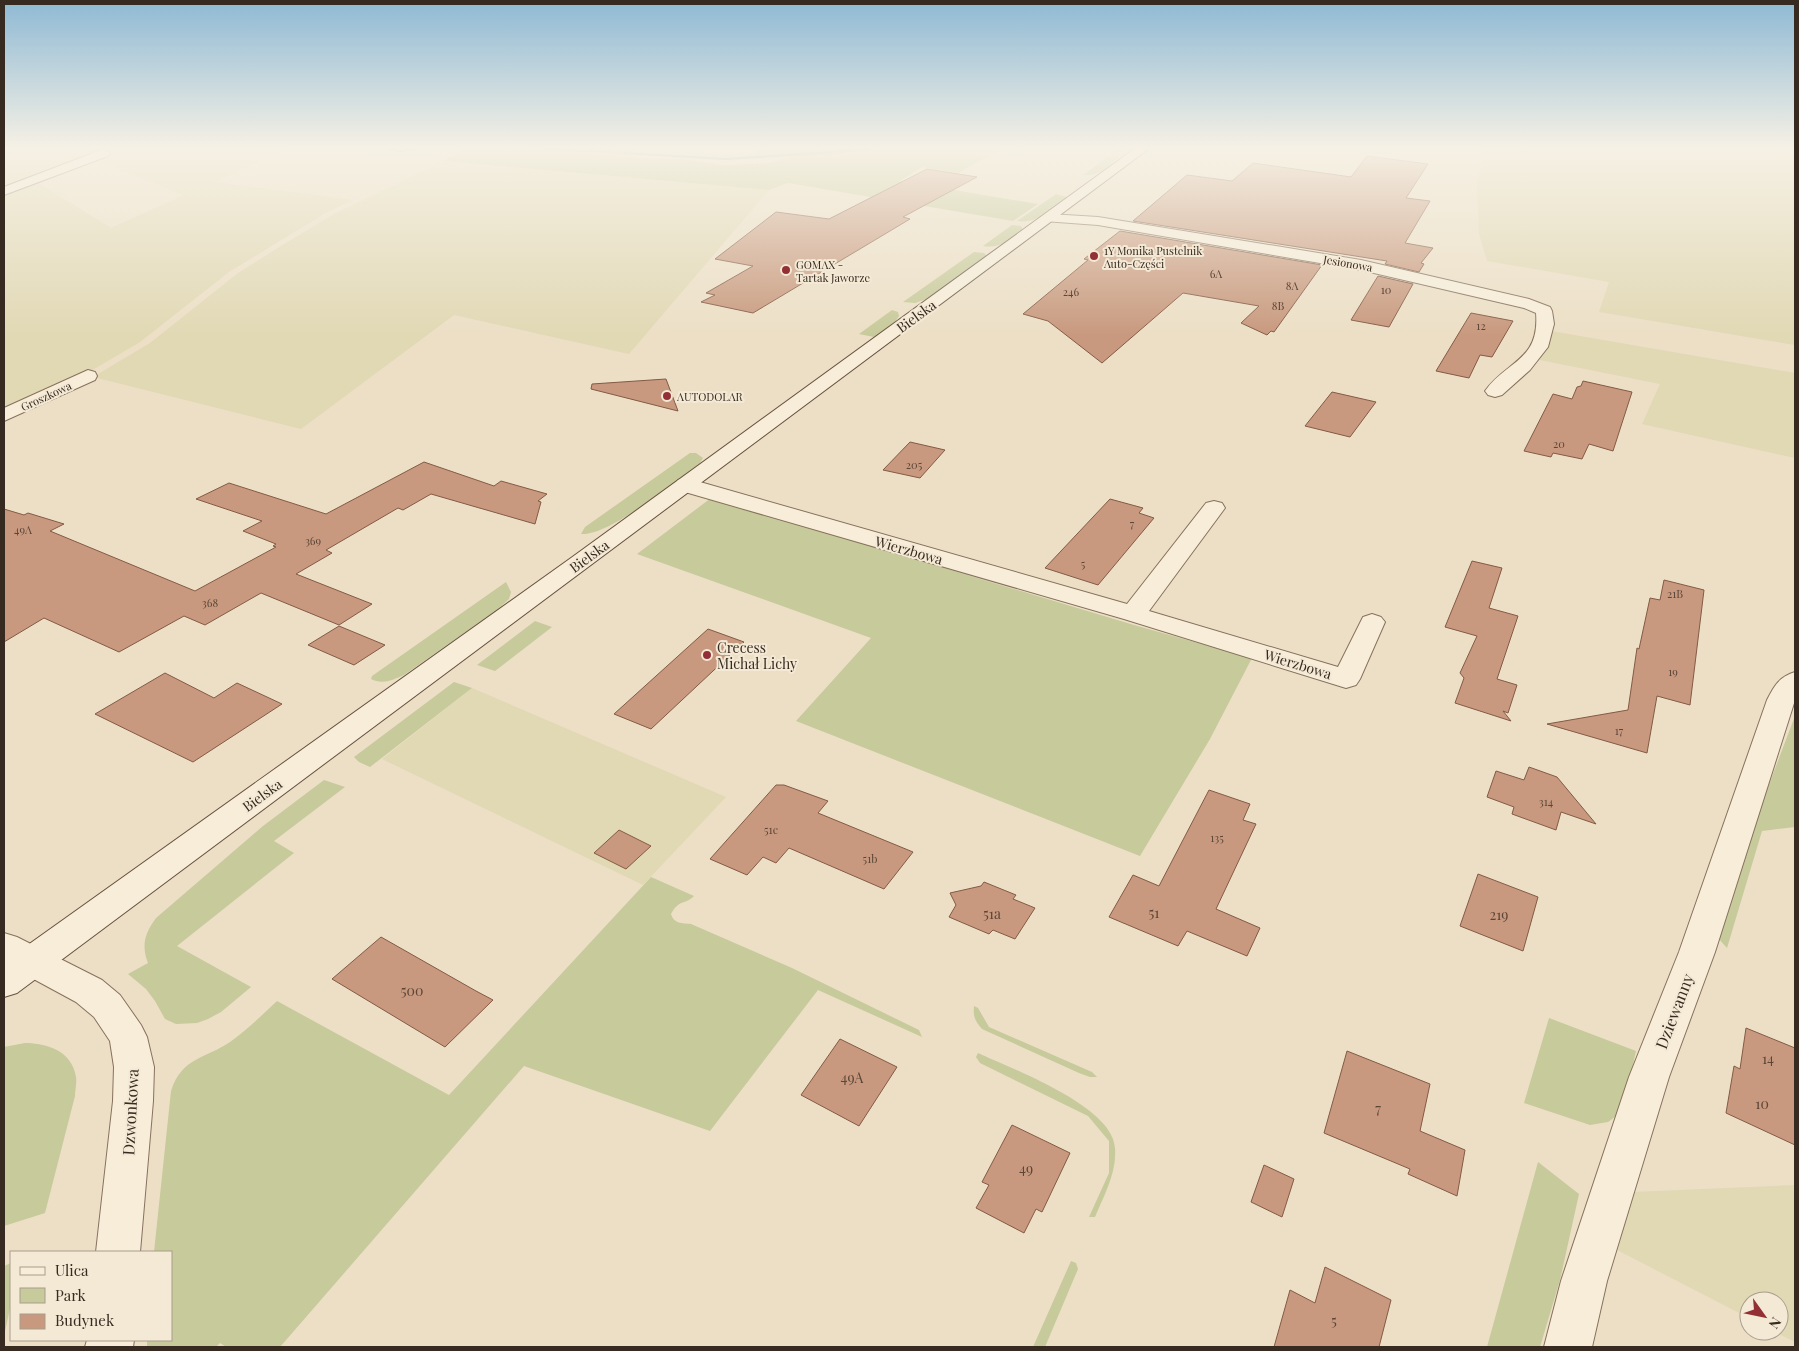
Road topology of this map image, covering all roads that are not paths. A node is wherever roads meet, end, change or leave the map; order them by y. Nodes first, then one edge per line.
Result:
1 (1060, 210) edge
2 (1049, 218) junction
3 (88, 376) dead end
4 (1495, 391) dead end
5 (4, 415) edge
6 (686, 485) junction
7 (1214, 508) dead end
8 (1133, 614) junction
9 (1372, 622) dead end
10 (1795, 680) edge
11 (13, 964) edge
12 (118, 1251) edge
13 (1568, 1347) edge

1 - 2 street, Bielska
2 - 4 street, Jesionowa
2 - 6 street, Bielska
3 - 5 street, Groszkowa
6 - 8 street, Wierzbowa
6 - 11 street, Bielska
7 - 8 street
8 - 9 street, Wierzbowa
10 - 13 street, Dziewanny
11 - 12 street, Dzwonkowa

